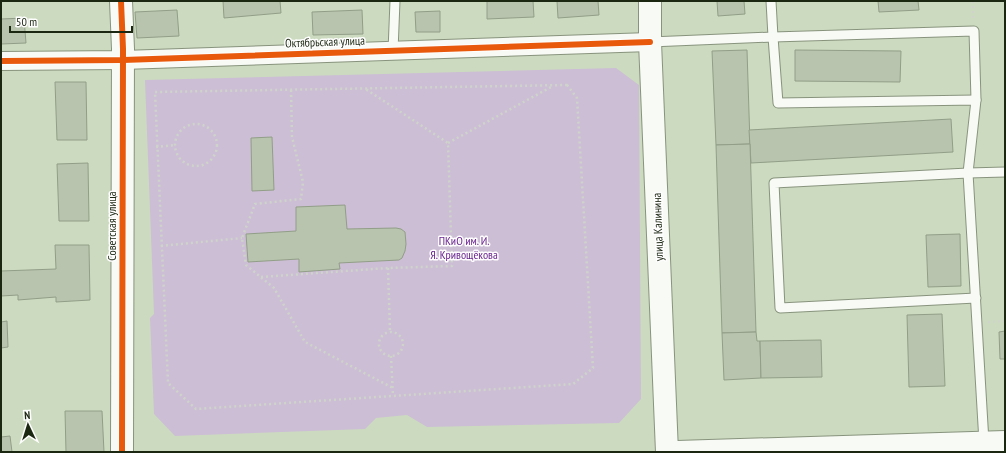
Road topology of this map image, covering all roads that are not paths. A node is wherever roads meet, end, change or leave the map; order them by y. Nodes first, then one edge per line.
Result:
1 (121, 1) edge
2 (395, 1) edge
3 (650, 1) edge
4 (771, 1) edge
5 (773, 37) junction
6 (650, 42) junction
7 (393, 51) junction
8 (123, 60) junction
9 (1, 61) edge
10 (976, 100) junction
11 (1005, 172) edge
12 (968, 173) junction
13 (976, 298) junction
14 (991, 445) edge
15 (122, 452) edge
16 (667, 452) edge
17 (677, 452) edge

1 - 8 street, Советская улица
2 - 7 lane
3 - 6 street, улица Калинина
4 - 5 lane
5 - 6 lane
5 - 10 lane
5 - 10 lane
6 - 7 street, Октябрьская улица
6 - 16 street, улица Калинина
7 - 8 street, Октябрьская улица
8 - 9 street, Октябрьская улица
8 - 15 street, Советская улица
10 - 12 lane
11 - 12 lane
12 - 13 lane
12 - 13 lane
13 - 14 lane
14 - 17 street

